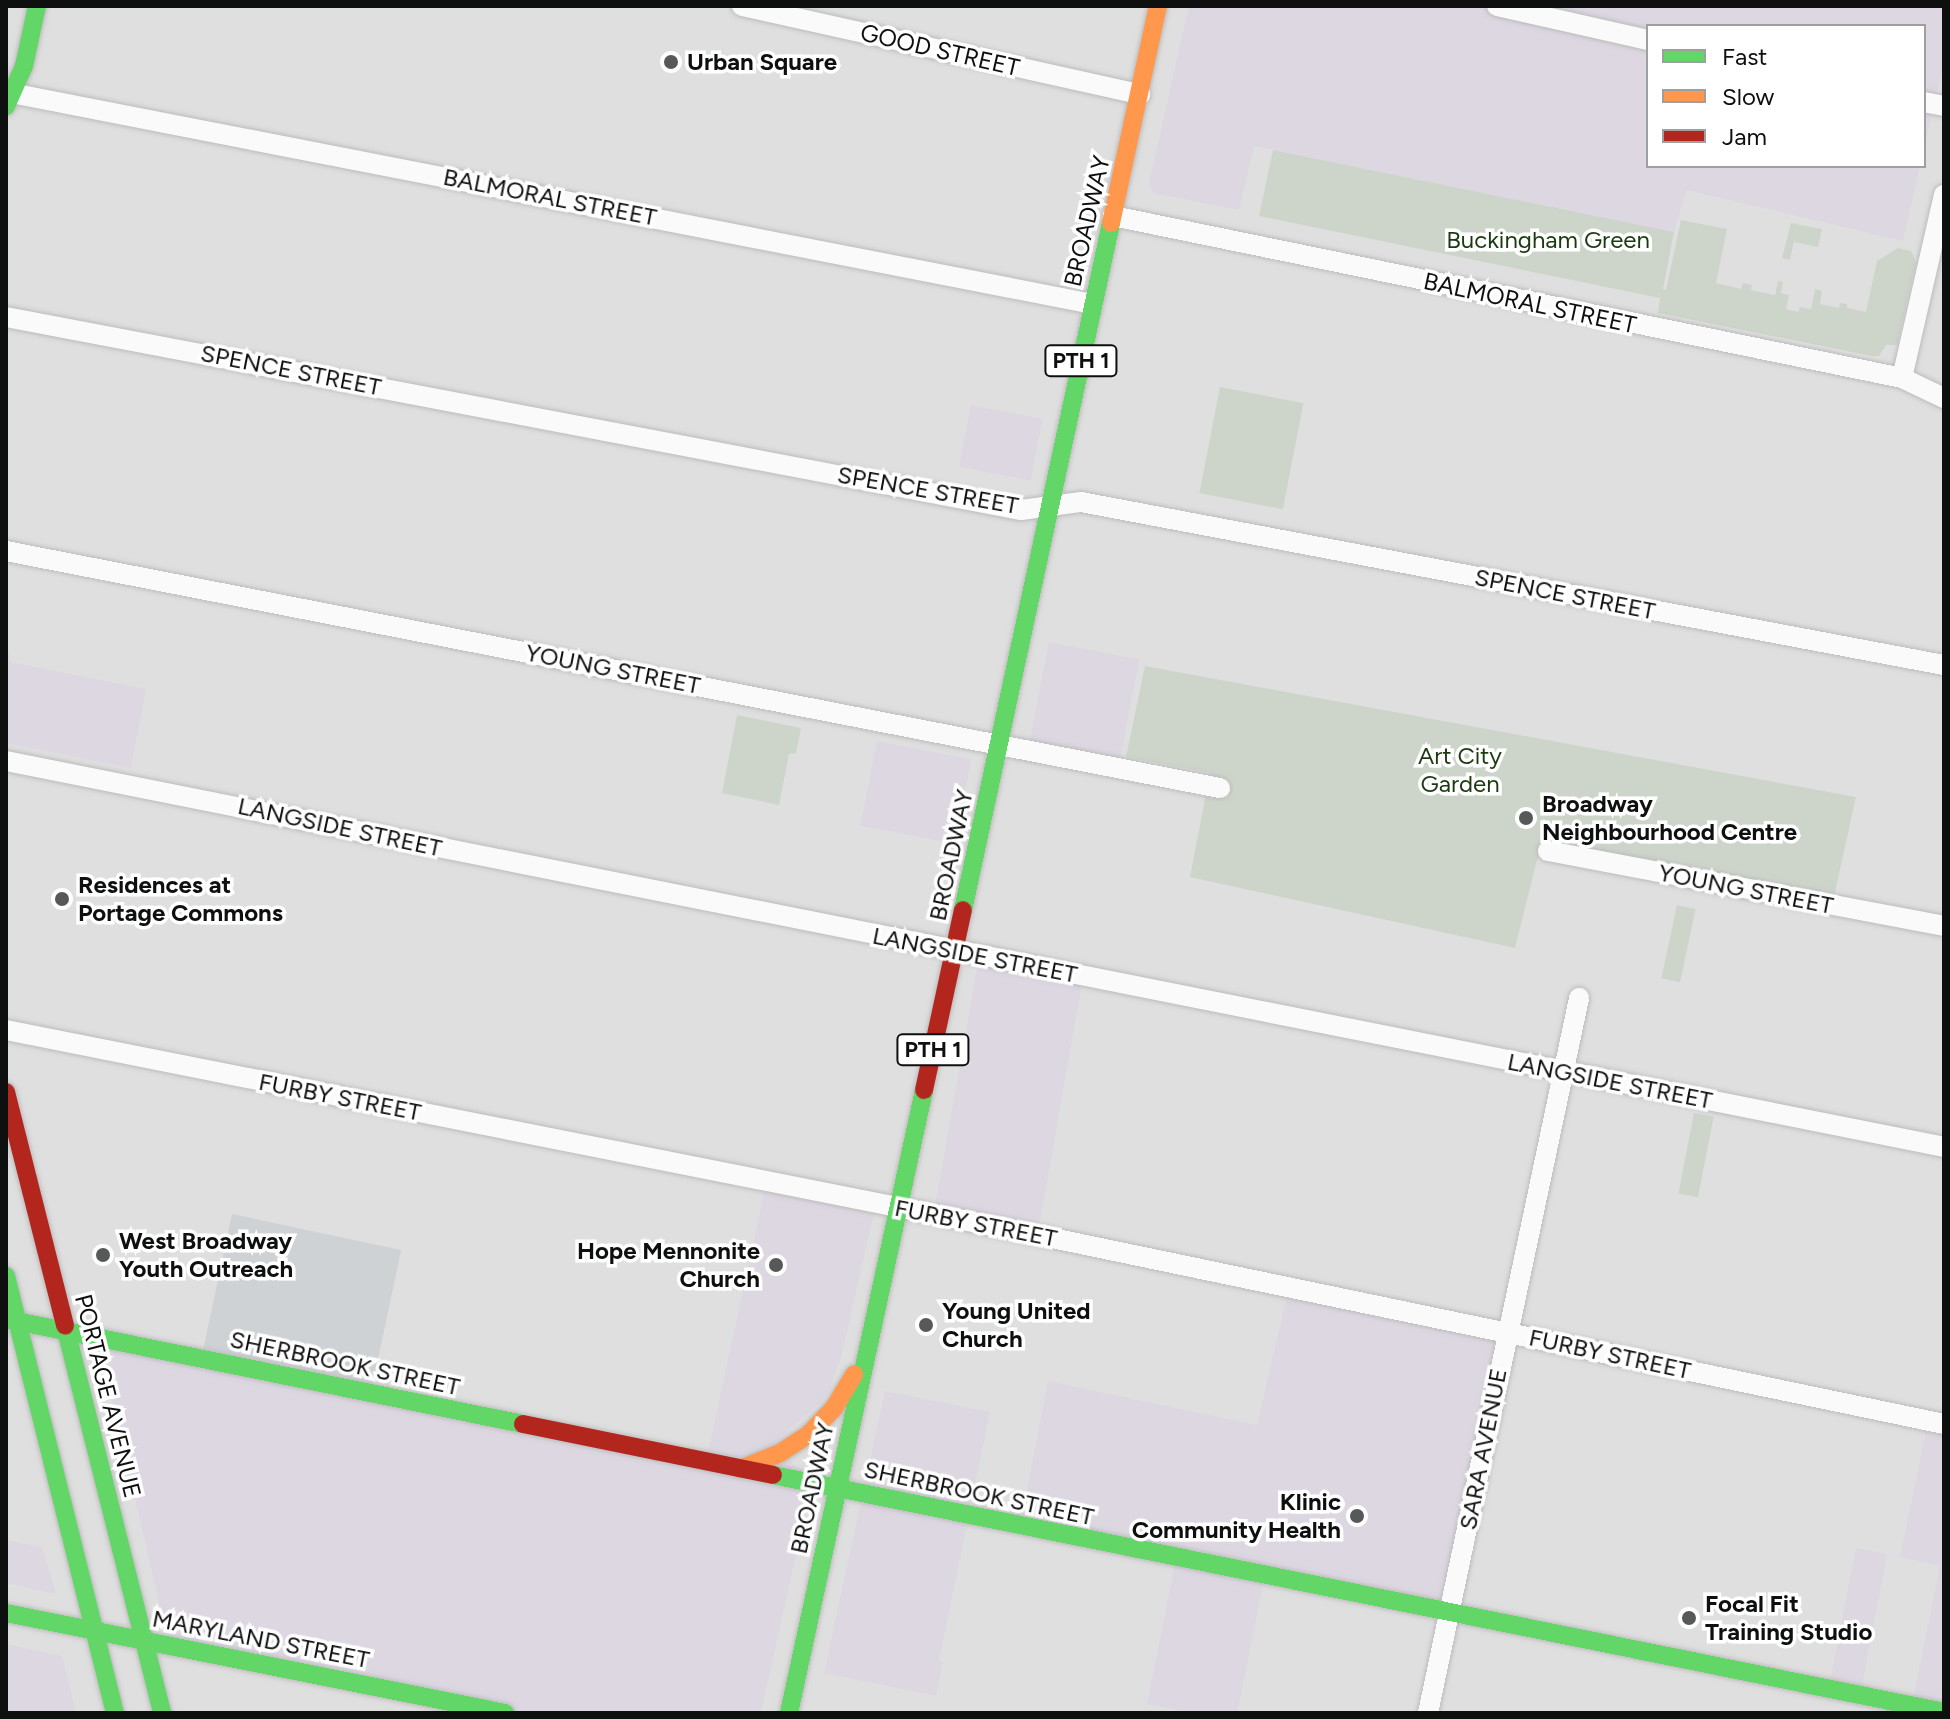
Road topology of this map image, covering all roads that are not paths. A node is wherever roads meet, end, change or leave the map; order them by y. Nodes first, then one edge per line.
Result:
1 (37, 6) edge
2 (742, 6) edge
3 (1158, 6) edge
4 (1497, 6) edge
5 (1646, 40) edge
6 (1140, 94) junction
7 (8, 97) edge
8 (1944, 195) edge
9 (1113, 216) junction
10 (1093, 304) junction
11 (6, 317) edge
12 (1902, 378) junction
13 (1944, 398) edge
14 (1049, 506) junction
15 (6, 551) edge
16 (1944, 665) edge
17 (999, 743) junction
18 (6, 761) edge
19 (1220, 788) dead end
20 (1548, 851) dead end
21 (1944, 926) edge
22 (955, 952) junction
23 (1579, 998) dead end
24 (6, 1030) edge
25 (1563, 1072) junction
26 (6, 1092) edge
27 (1944, 1147) edge
28 (898, 1207) junction
29 (6, 1276) edge
30 (11, 1320) edge
31 (66, 1331) junction
32 (1506, 1333) junction
33 (866, 1356) junction
34 (1944, 1424) edge
35 (740, 1469) junction
36 (836, 1489) junction
37 (6, 1613) edge
38 (1449, 1613) junction
39 (95, 1631) junction
40 (145, 1640) junction
41 (1944, 1712) edge
42 (115, 1713) edge
43 (162, 1713) edge
44 (505, 1713) edge
45 (789, 1713) edge
46 (1428, 1713) edge

1 - 7 main road
2 - 6 street, GOOD STREET
3 - 6 main road, BROADWAY / PTH 1
4 - 5 street
6 - 9 main road, BROADWAY / PTH 1
7 - 10 street, BALMORAL STREET
8 - 12 street
9 - 10 main road, BROADWAY / PTH 1
9 - 12 street, BALMORAL STREET
10 - 14 main road, BROADWAY / PTH 1
11 - 14 street, SPENCE STREET
12 - 13 street, BALMORAL STREET
14 - 16 street, SPENCE STREET
14 - 17 main road, BROADWAY / PTH 1
15 - 17 street, YOUNG STREET
17 - 19 street, YOUNG STREET
17 - 22 main road, BROADWAY / PTH 1
18 - 22 street, LANGSIDE STREET
20 - 21 street, YOUNG STREET
22 - 25 street, LANGSIDE STREET
22 - 28 main road, BROADWAY / PTH 1
23 - 25 street, SARA AVENUE
24 - 28 street, FURBY STREET
25 - 27 street, LANGSIDE STREET
25 - 32 street, SARA AVENUE
26 - 31 main road, PORTAGE AVENUE
28 - 32 street, FURBY STREET
28 - 33 main road, BROADWAY / PTH 1
29 - 30 main road
30 - 31 main road, SHERBROOK STREET
30 - 39 main road
31 - 35 main road, SHERBROOK STREET
31 - 40 main road, PORTAGE AVENUE
32 - 34 street, FURBY STREET
32 - 38 street, SARA AVENUE
33 - 35 main road
33 - 36 main road, BROADWAY / PTH 1
35 - 36 main road, SHERBROOK STREET
36 - 38 main road, SHERBROOK STREET
36 - 45 main road, BROADWAY / PTH 1
37 - 39 main road, MARYLAND STREET
38 - 41 main road, SHERBROOK STREET
38 - 46 street, SARA AVENUE
39 - 40 main road, MARYLAND STREET
39 - 42 main road
40 - 43 main road, PORTAGE AVENUE
40 - 44 main road, MARYLAND STREET

